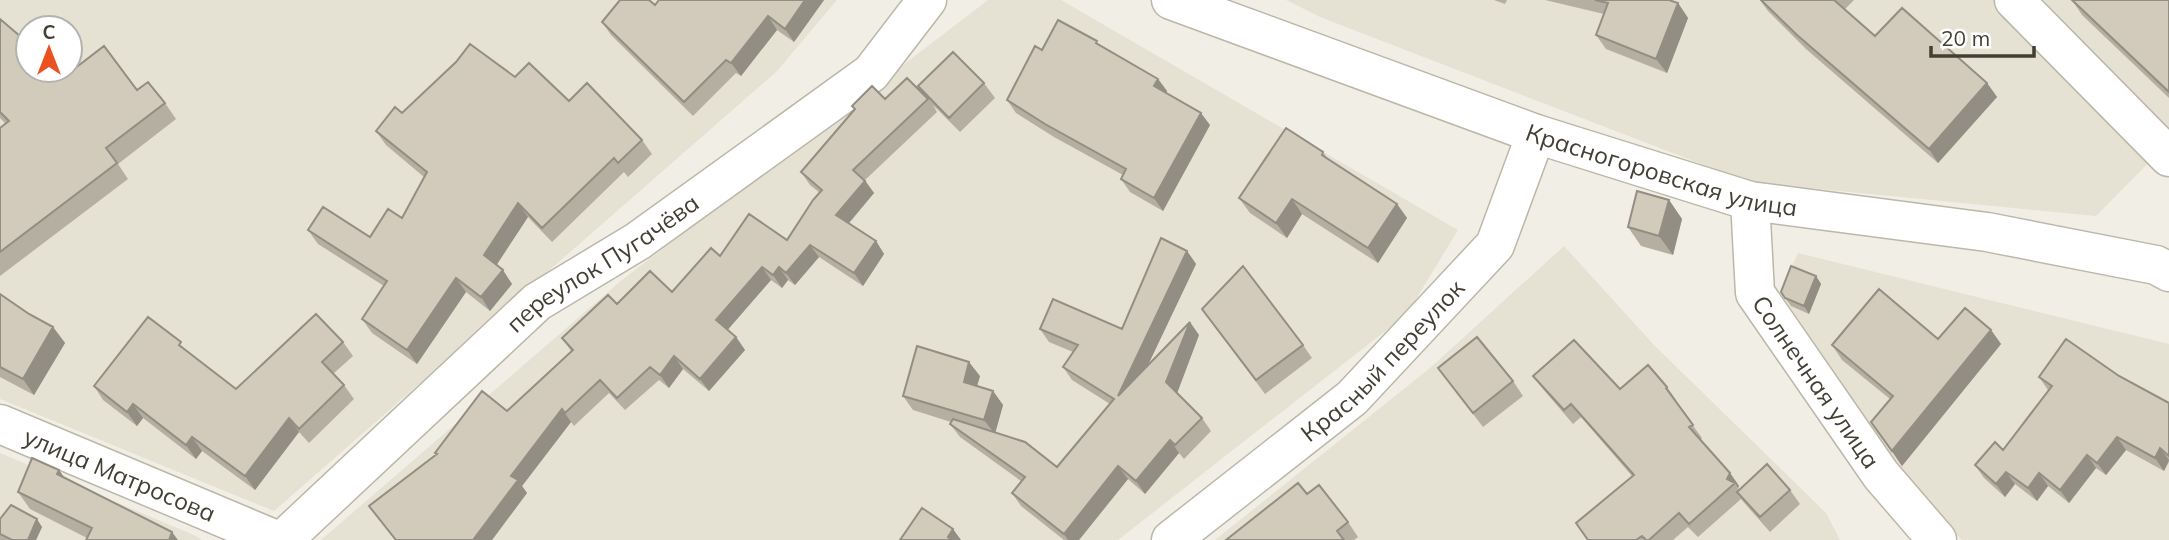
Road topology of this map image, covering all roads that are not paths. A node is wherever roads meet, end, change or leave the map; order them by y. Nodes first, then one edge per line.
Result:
1 (927, 0) edge
2 (1171, 0) edge
3 (2014, 0) edge
4 (1536, 134) junction
5 (2169, 157) edge
6 (1749, 201) junction
7 (2165, 258) edge
8 (0, 424) edge
9 (276, 540) edge
10 (283, 540) edge
11 (1171, 540) edge
12 (1937, 540) edge

1 - 10 street, переулок Пугачёва
2 - 4 street, Красногоровская улица
3 - 5 street
4 - 6 street, Красногоровская улица
4 - 11 street, Красный переулок
6 - 7 street, Красногоровская улица
6 - 12 street, Солнечная улица
8 - 9 street, улица Матросова

